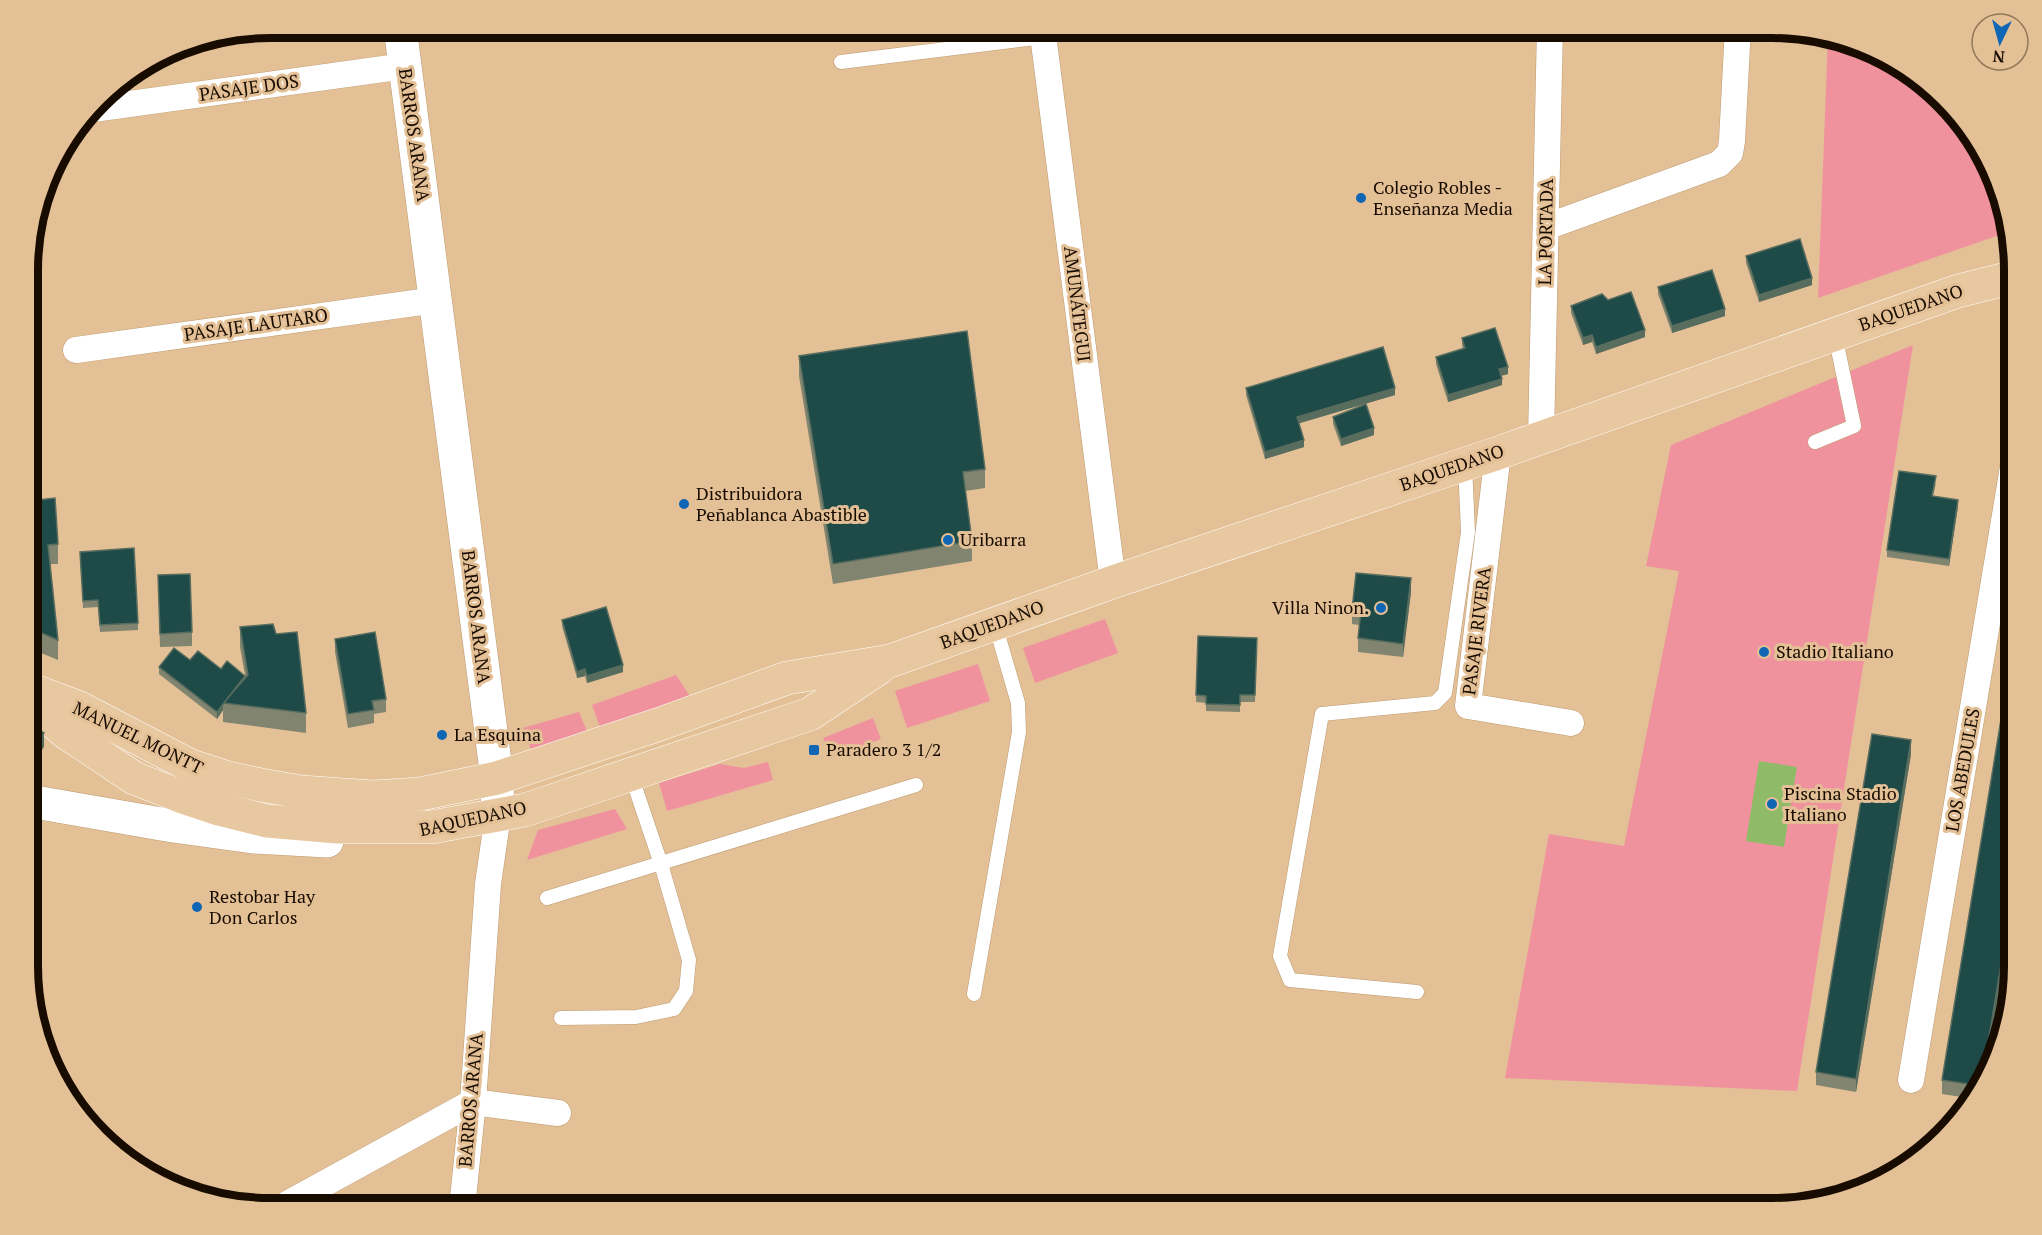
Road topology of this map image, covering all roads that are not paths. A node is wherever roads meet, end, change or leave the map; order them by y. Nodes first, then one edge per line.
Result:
1 (401, 38) edge
2 (1002, 38) edge
3 (1043, 38) edge
4 (1550, 38) edge
5 (1737, 38) edge
6 (842, 62) dead end
7 (405, 66) junction
8 (103, 108) edge
9 (1546, 227) junction
10 (2004, 280) edge
11 (436, 300) junction
12 (1835, 334) junction
13 (76, 350) dead end
14 (1542, 438) junction
15 (1815, 442) dead end
16 (1498, 453) junction
17 (1465, 464) junction
18 (2004, 521) edge
19 (1113, 582) junction
20 (995, 624) junction
21 (890, 661) junction
22 (37, 692) edge
23 (37, 707) edge
24 (1571, 723) dead end
25 (630, 774) junction
26 (497, 778) junction
27 (916, 785) dead end
28 (37, 802) edge
29 (498, 815) junction
30 (432, 827) junction
31 (661, 864) junction
32 (547, 898) dead end
33 (1417, 992) dead end
34 (974, 994) dead end
35 (561, 1018) dead end
36 (1911, 1080) dead end
37 (472, 1102) junction
38 (558, 1113) dead end
39 (298, 1198) edge
40 (463, 1198) edge

1 - 7 street, BARROS ARANA
2 - 6 lane
3 - 19 street, AMUNÁTEGUI
4 - 9 street, LA PORTADA
5 - 9 street
7 - 8 street, PASAJE DOS
7 - 11 street, BARROS ARANA
9 - 14 street, LA PORTADA
10 - 12 main road, BAQUEDANO
11 - 13 street, PASAJE LAUTARO
11 - 26 street, BARROS ARANA
12 - 14 main road, BAQUEDANO
12 - 15 lane
14 - 16 main road, BAQUEDANO
16 - 17 main road, BAQUEDANO
16 - 24 street, PASAJE RIVERA
17 - 19 main road, BAQUEDANO
17 - 33 lane
18 - 36 street, LOS ABEDULES
19 - 20 main road, BAQUEDANO
20 - 21 main road, BAQUEDANO
20 - 34 lane
21 - 25 main road, BAQUEDANO
21 - 26 main road, BAQUEDANO
22 - 26 main road, MANUEL MONTT
23 - 30 main road, MANUEL MONTT
25 - 29 main road, BAQUEDANO
25 - 31 lane
26 - 29 street, BARROS ARANA
27 - 31 lane
28 - 30 street, BAQUEDANO
29 - 30 main road, BAQUEDANO
29 - 37 street, BARROS ARANA
31 - 32 lane
31 - 35 lane
37 - 38 street
37 - 39 street
37 - 40 street, BARROS ARANA

